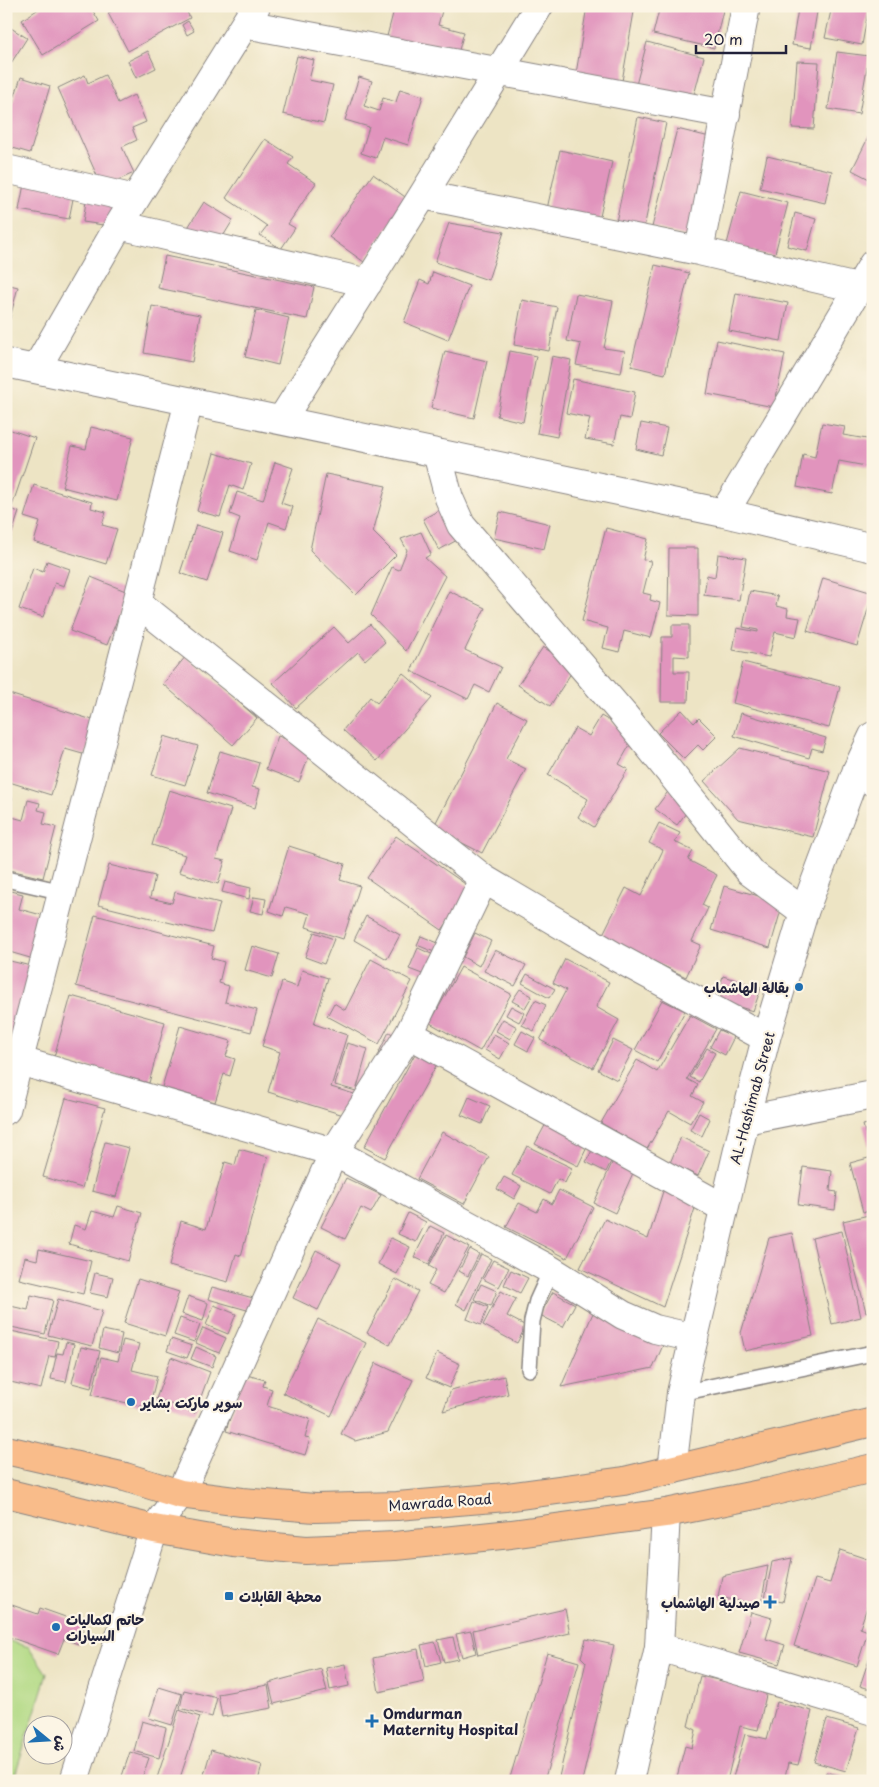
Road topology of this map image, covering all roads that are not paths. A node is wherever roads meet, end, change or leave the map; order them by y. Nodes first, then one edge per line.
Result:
1 (539, 6) edge
2 (746, 6) edge
3 (251, 15) edge
4 (498, 72) junction
5 (726, 114) junction
6 (6, 169) edge
7 (424, 196) junction
8 (135, 199) junction
9 (119, 225) junction
10 (699, 251) junction
11 (873, 264) edge
12 (368, 284) junction
13 (857, 288) junction
14 (6, 363) edge
15 (36, 369) junction
16 (189, 401) junction
17 (282, 419) junction
18 (437, 453) junction
19 (724, 513) junction
20 (873, 548) edge
21 (138, 603) junction
22 (873, 736) edge
23 (865, 776) edge
24 (6, 879) edge
25 (484, 879) junction
26 (63, 892) junction
27 (804, 912) junction
28 (409, 1034) junction
29 (766, 1038) junction
30 (13, 1058) edge
31 (873, 1095) edge
32 (6, 1110) edge
33 (745, 1120) junction
34 (334, 1152) junction
35 (724, 1208) junction
36 (551, 1270) junction
37 (694, 1338) junction
38 (873, 1353) edge
39 (529, 1368) dead end
40 (681, 1393) junction
41 (873, 1422) edge
42 (6, 1450) edge
43 (873, 1468) edge
44 (672, 1470) junction
45 (6, 1493) edge
46 (180, 1494) junction
47 (666, 1513) junction
48 (154, 1529) junction
49 (659, 1647) junction
50 (873, 1711) edge
51 (74, 1781) edge
52 (629, 1781) edge

1 - 4 street
2 - 5 street
3 - 4 street
3 - 8 street
4 - 5 street
4 - 7 street
5 - 10 street
6 - 8 street
7 - 10 street
7 - 12 street
8 - 9 street
9 - 12 street
9 - 15 street
10 - 13 street
11 - 13 street
12 - 17 street
13 - 19 street
14 - 15 street
15 - 16 street
16 - 17 street
16 - 21 street
17 - 18 street
18 - 19 street
18 - 27 street
19 - 20 street
21 - 25 street
21 - 26 street
22 - 23 street, AL-Hashimab Street
23 - 27 street, AL-Hashimab Street
24 - 26 lane
25 - 28 street
25 - 29 street
26 - 30 street
27 - 29 street, AL-Hashimab Street
28 - 34 street
28 - 35 street
29 - 33 street, AL-Hashimab Street
30 - 32 street
30 - 34 street
31 - 33 street
33 - 35 street, AL-Hashimab Street
34 - 36 street
34 - 46 street
35 - 37 street, AL-Hashimab Street
36 - 37 street
36 - 39 lane
37 - 40 street, AL-Hashimab Street
38 - 40 lane
40 - 44 street, AL-Hashimab Street
41 - 44 main road, Mawrada Road
42 - 46 main road, Mawrada Road
43 - 47 main road
44 - 46 main road, Mawrada Road
45 - 48 main road
46 - 48 street
47 - 48 main road
47 - 49 street
48 - 51 street
49 - 50 street
49 - 52 street

